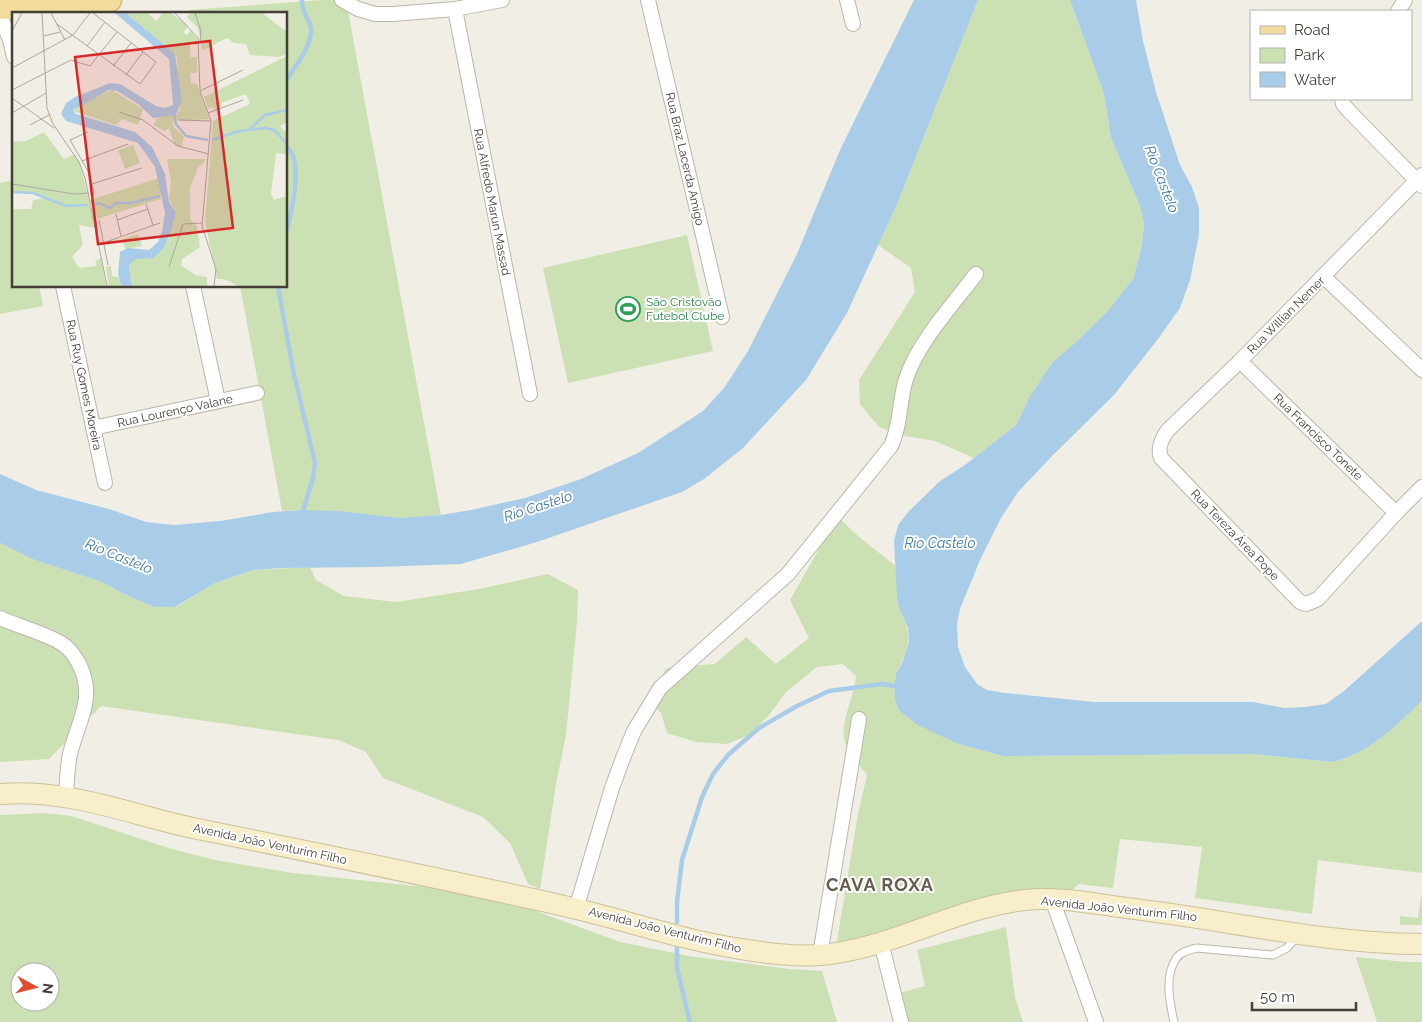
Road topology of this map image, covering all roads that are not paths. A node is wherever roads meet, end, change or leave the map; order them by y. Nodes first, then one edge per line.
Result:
1 (110, 0) edge
2 (342, 0) edge
3 (502, 0) edge
4 (648, 0) edge
5 (848, 0) edge
6 (0, 8) edge
7 (455, 9) junction
8 (0, 15) edge
9 (853, 24) dead end
10 (8, 40) edge
11 (1342, 100) edge
12 (1420, 180) edge
13 (976, 274) dead end
14 (1323, 276) junction
15 (63, 288) edge
16 (192, 288) edge
17 (722, 317) dead end
18 (1240, 361) junction
19 (1422, 370) edge
20 (257, 393) dead end
21 (530, 394) dead end
22 (218, 401) junction
23 (93, 428) junction
24 (1161, 458) joint
25 (105, 483) dead end
26 (1422, 487) edge
27 (1396, 513) junction
28 (0, 618) edge
29 (859, 719) dead end
30 (0, 794) edge
31 (66, 797) junction
32 (1052, 899) junction
33 (576, 908) junction
34 (1300, 933) junction
35 (881, 942) junction
36 (1421, 945) edge
37 (820, 955) junction
38 (901, 1022) edge
39 (1096, 1022) edge
40 (1174, 1022) edge

1 - 6 main road
2 - 7 street
3 - 7 street
4 - 17 street, Rua Braz Lacerda Amigo
5 - 9 street
7 - 21 street, Rua Alfredo Marun Massad
8 - 10 street
11 - 12 street
12 - 14 street, Rua Willian Nemer
13 - 33 street
14 - 18 street, Rua Willian Nemer
14 - 19 street
15 - 23 street, Rua Ruy Gomes Moreira
16 - 22 street
18 - 24 street, Rua Willian Nemer
18 - 27 street, Rua Francisco Tonete
20 - 22 street, Rua Lourenço Valane
22 - 23 street, Rua Lourenço Valane
23 - 25 street, Rua Ruy Gomes Moreira
24 - 27 street, Rua Tereza Área Pope
26 - 27 street
28 - 31 street
29 - 37 street
30 - 31 street, Avenida João Venturim Filho
31 - 33 street, Avenida João Venturim Filho
32 - 34 street, Avenida João Venturim Filho
32 - 35 street, Avenida João Venturim Filho
32 - 39 street
33 - 37 street, Avenida João Venturim Filho
34 - 36 street, Avenida João Venturim Filho
34 - 40 lane
35 - 37 street, Avenida João Venturim Filho
35 - 38 street

